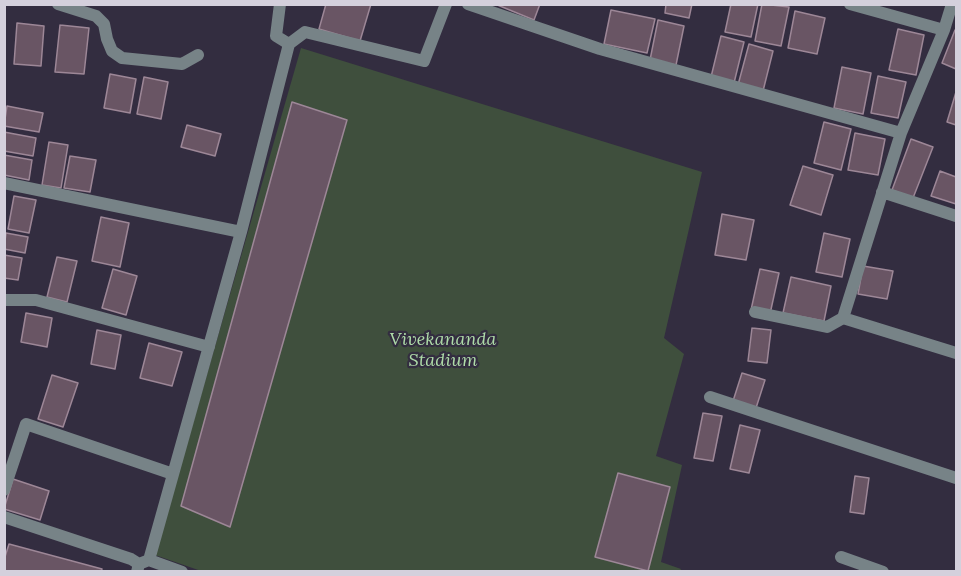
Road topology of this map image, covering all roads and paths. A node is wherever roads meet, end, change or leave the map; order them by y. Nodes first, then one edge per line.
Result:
1 (58, 4) edge
2 (280, 4) edge
3 (446, 4) edge
4 (468, 4) edge
5 (850, 4) edge
6 (952, 4) edge
7 (944, 30) junction
8 (289, 44) junction
9 (198, 56) dead end
10 (901, 134) junction
11 (4, 183) edge
12 (882, 192) junction
13 (957, 216) edge
14 (241, 232) junction
15 (4, 300) edge
16 (755, 312) dead end
17 (843, 318) junction
18 (209, 347) junction
19 (957, 353) edge
20 (710, 397) dead end
21 (173, 474) junction
22 (957, 478) edge
23 (4, 490) edge
24 (4, 517) edge
25 (841, 557) dead end
26 (142, 565) edge
27 (182, 572) edge
28 (883, 572) edge

1 - 9 street
2 - 8 street
3 - 8 street
4 - 10 street
5 - 7 street
6 - 7 street
7 - 10 street
8 - 14 street
10 - 12 street
11 - 14 street
12 - 13 street
12 - 17 street
14 - 18 street
15 - 18 street
16 - 17 street
17 - 19 street
18 - 21 street
20 - 22 street
21 - 23 street
21 - 26 street
24 - 26 street
25 - 28 street
26 - 27 street

